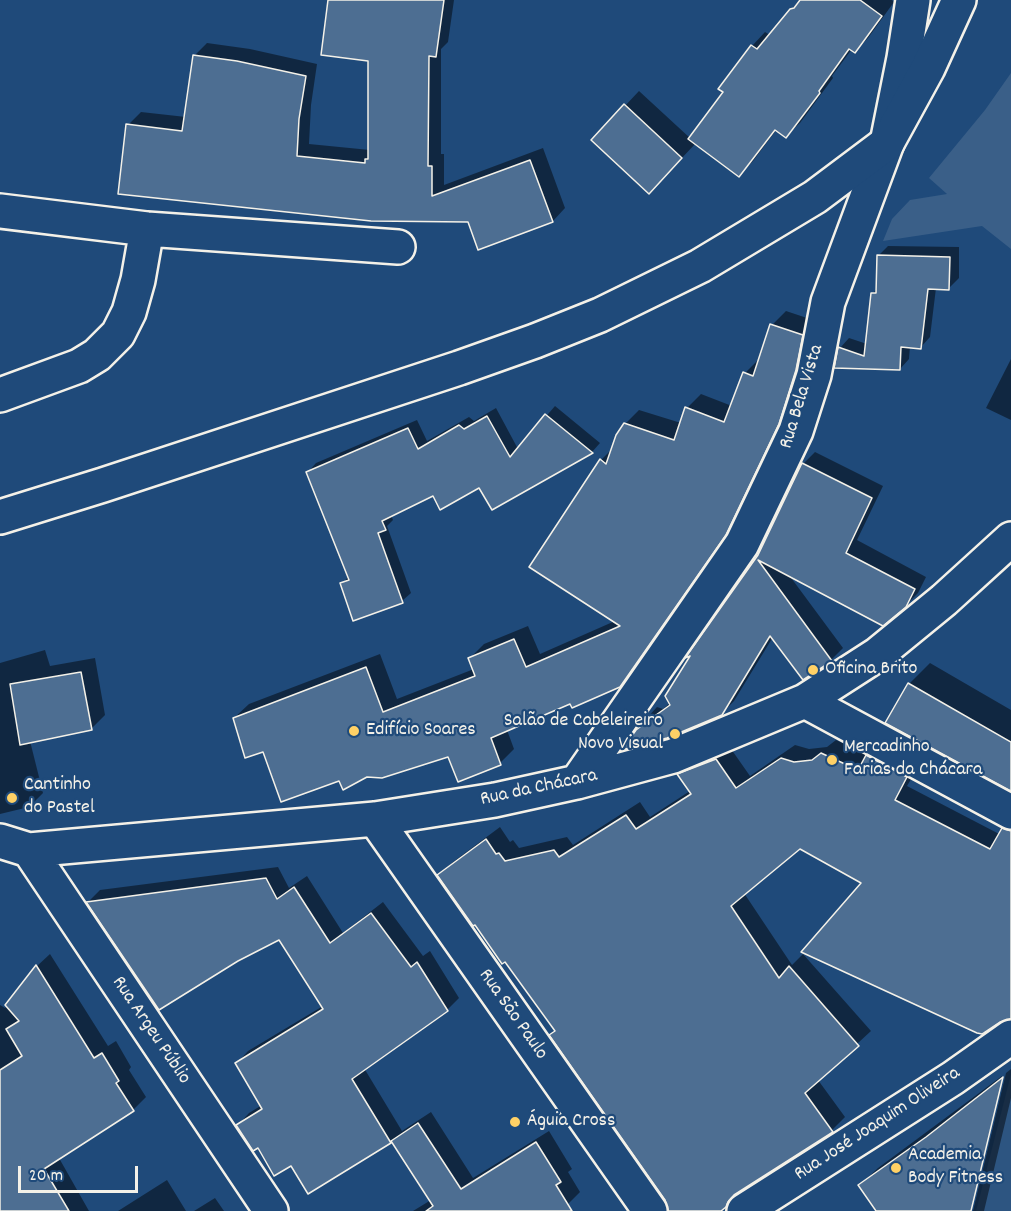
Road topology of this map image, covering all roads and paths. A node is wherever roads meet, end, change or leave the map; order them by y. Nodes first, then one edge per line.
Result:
1 (913, 0) edge
2 (959, 0) edge
3 (887, 143) junction
4 (0, 211) edge
5 (147, 229) junction
6 (398, 247) dead end
7 (0, 395) edge
8 (0, 517) edge
9 (1011, 539) edge
10 (805, 701) junction
11 (577, 782) junction
12 (1011, 812) edge
13 (375, 819) junction
14 (15, 845) edge
15 (1011, 1037) edge
16 (271, 1211) edge
17 (650, 1211) edge
18 (744, 1211) edge

1 - 3 street, Rua Bela Vista
2 - 3 street
3 - 8 street
3 - 11 street, Rua Bela Vista
4 - 5 street
5 - 6 street
5 - 7 street
9 - 10 street, Rua da Chácara
10 - 11 street, Rua da Chácara
10 - 12 street
11 - 13 street, Rua da Chácara
13 - 14 street, Rua da Chácara
13 - 17 street, Rua São Paulo
14 - 16 street, Rua Argeu Públio
15 - 18 street, Rua José Joaquim Oliveira

